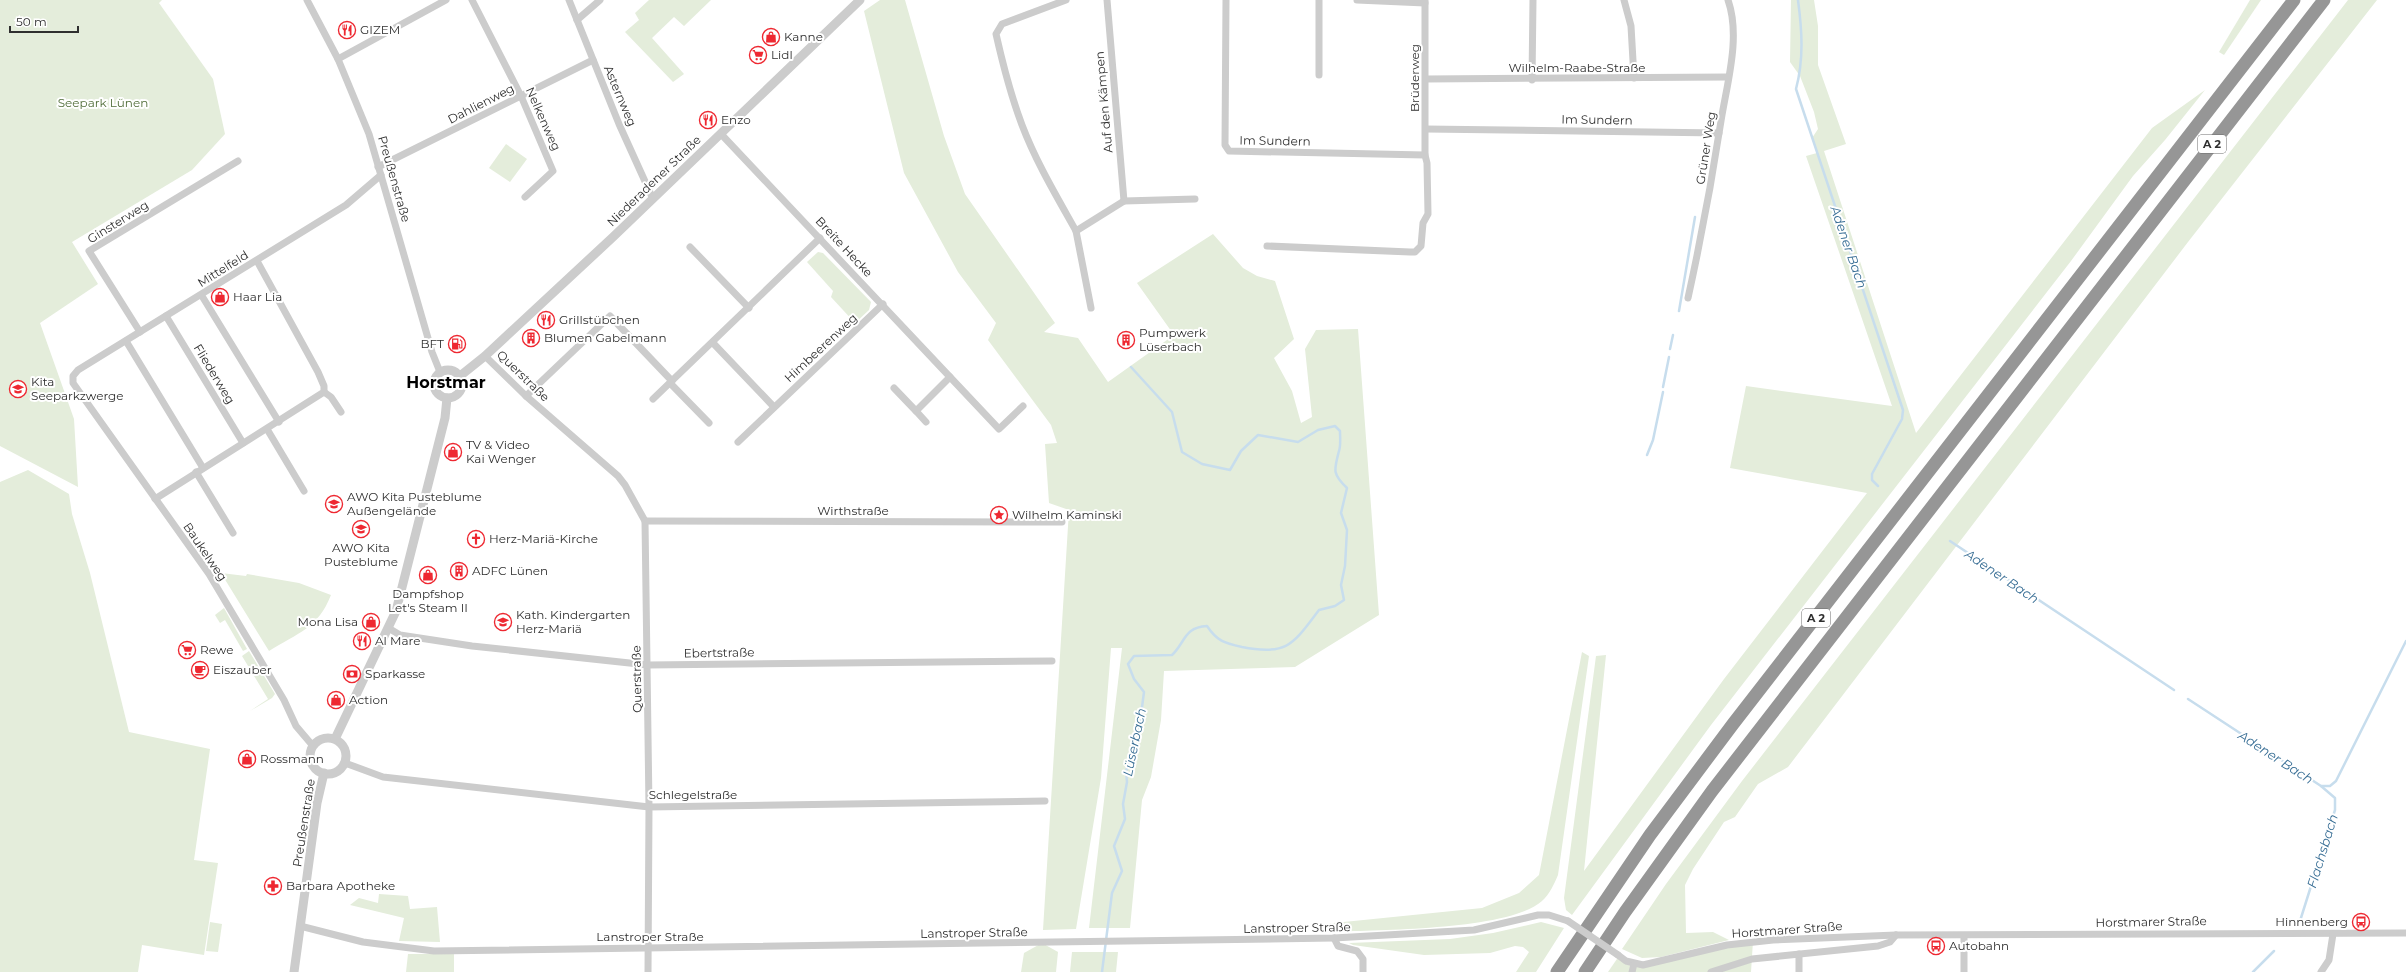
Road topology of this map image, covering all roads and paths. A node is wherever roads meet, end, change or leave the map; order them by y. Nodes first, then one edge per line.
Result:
1 (307, 0) edge
2 (446, 0) edge
3 (472, 0) edge
4 (569, 0) edge
5 (600, 0) edge
6 (860, 0) edge
7 (1066, 0) edge
8 (1107, 0) edge
9 (1226, 0) edge
10 (1319, 0) edge
11 (1357, 0) edge
12 (1533, 0) edge
13 (1624, 0) edge
14 (1728, 0) edge
15 (2294, 0) edge
16 (2324, 0) edge
17 (1425, 1) edge
18 (577, 20) junction
19 (338, 59) junction
20 (593, 60) junction
21 (1319, 75) dead end
22 (1728, 77) junction
23 (1634, 78) junction
24 (1426, 79) junction
25 (1532, 80) junction
26 (521, 96) junction
27 (1426, 128) junction
28 (1719, 133) junction
29 (721, 134) junction
30 (1425, 155) junction
31 (238, 161) dead end
32 (378, 167) junction
33 (381, 175) junction
34 (525, 197) dead end
35 (653, 199) junction
36 (1195, 199) dead end
37 (1124, 201) junction
38 (1076, 231) junction
39 (820, 238) junction
40 (1268, 246) dead end
41 (690, 247) dead end
42 (257, 261) junction
43 (202, 296) junction
44 (1688, 298) dead end
45 (883, 304) junction
46 (750, 308) junction
47 (1091, 308) dead end
48 (166, 316) junction
49 (140, 332) junction
50 (126, 341) junction
51 (713, 343) junction
52 (485, 356) junction
53 (440, 372) junction
54 (73, 376) joint
55 (460, 376) junction
56 (950, 377) junction
57 (671, 382) junction
58 (894, 388) dead end
59 (324, 392) junction
60 (526, 396) junction
61 (448, 398) junction
62 (654, 399) dead end
63 (1023, 406) dead end
64 (774, 407) junction
65 (916, 411) junction
66 (341, 412) dead end
67 (279, 422) junction
68 (926, 422) dead end
69 (709, 423) dead end
70 (266, 429) junction
71 (738, 442) dead end
72 (243, 443) junction
73 (203, 468) junction
74 (196, 472) junction
75 (304, 490) dead end
76 (155, 499) junction
77 (645, 521) junction
78 (1062, 522) dead end
79 (233, 533) dead end
80 (390, 629) junction
81 (1052, 661) dead end
82 (648, 665) junction
83 (335, 739) junction
84 (313, 746) junction
85 (345, 763) junction
86 (324, 773) junction
87 (1045, 801) dead end
88 (649, 807) junction
89 (300, 926) junction
90 (2406, 933) edge
91 (2333, 934) junction
92 (1896, 935) junction
93 (1964, 936) junction
94 (1334, 938) junction
95 (648, 948) junction
96 (1798, 954) junction
97 (1634, 964) junction
98 (294, 972) edge
99 (648, 972) edge
100 (1363, 972) edge
101 (1556, 972) edge
102 (1585, 972) edge
103 (1632, 972) edge
104 (1711, 972) edge
105 (1799, 972) edge
106 (1964, 972) edge
107 (2321, 972) edge

1 - 19 street, Preußenstraße
2 - 19 street
3 - 26 street, Nelkenweg
4 - 18 street, Asternweg
5 - 18 street
6 - 29 street, Niederadener Straße
7 - 38 street
8 - 37 street, Auf den Kämpen
9 - 30 street, Im Sundern
10 - 21 street
11 - 17 street
12 - 25 street
13 - 23 street
14 - 22 street, Grüner Weg
15 - 101 highway, A 2
16 - 102 highway, A 2
17 - 24 street, Brüderweg
18 - 20 street, Asternweg
19 - 32 street, Preußenstraße
20 - 26 street, Dahlienweg
20 - 35 street, Asternweg
22 - 23 street, Wilhelm-Raabe-Straße
22 - 28 street, Grüner Weg
23 - 25 street, Wilhelm-Raabe-Straße
24 - 25 street, Wilhelm-Raabe-Straße
24 - 27 street, Brüderweg
26 - 32 street, Dahlienweg
26 - 34 street, Nelkenweg
27 - 28 street, Im Sundern
27 - 30 street, Brüderweg
28 - 44 street, Grüner Weg
29 - 35 street, Niederadener Straße
29 - 39 street, Breite Hecke
30 - 40 street, Brüderweg
31 - 49 street, Ginsterweg
32 - 33 street, Preußenstraße
33 - 42 street, Mittelfeld
33 - 53 street, Preußenstraße
35 - 52 street, Niederadener Straße
36 - 37 street
37 - 38 street
38 - 47 street
39 - 45 street, Breite Hecke
39 - 46 street
41 - 46 street
42 - 43 street, Mittelfeld
42 - 59 street
43 - 48 street, Mittelfeld
43 - 67 street
45 - 56 street, Breite Hecke
45 - 64 street, Himbeerenweg
46 - 51 street
48 - 49 street, Mittelfeld
48 - 72 street, Fliederweg
49 - 50 street, Mittelfeld
50 - 54 street, Mittelfeld
50 - 73 street
51 - 57 street
51 - 64 street
52 - 55 street, Niederadener Straße
52 - 60 street, Querstraße
53 - 55 street
53 - 61 street
54 - 76 street, Baukelweg
55 - 61 street
56 - 63 street, Breite Hecke
56 - 65 street
57 - 60 street
57 - 62 street
57 - 69 street
58 - 65 street
59 - 66 street
59 - 67 street
60 - 77 street, Querstraße
61 - 80 street
64 - 71 street, Himbeerenweg
65 - 68 street
67 - 70 street
70 - 72 street
70 - 75 street
72 - 73 street
73 - 74 street
74 - 76 street
74 - 79 street
76 - 84 street, Baukelweg
77 - 78 street, Wirthstraße
77 - 82 street, Querstraße
80 - 82 street, Ebertstraße
80 - 83 street
81 - 82 street, Ebertstraße
82 - 88 street, Querstraße
83 - 84 street
83 - 85 street
84 - 86 street
85 - 86 street
85 - 88 street, Schlegelstraße
86 - 89 street, Preußenstraße
87 - 88 street, Schlegelstraße
88 - 95 street, Querstraße
89 - 95 street, Lanstroper Straße
89 - 98 street, Preußenstraße
90 - 91 street, Horstmarer Straße
91 - 93 street, Horstmarer Straße
91 - 107 street
92 - 93 street, Horstmarer Straße
92 - 96 street, Horstmarer Straße
92 - 97 street, Horstmarer Straße
93 - 106 street
94 - 95 street, Lanstroper Straße
94 - 97 street, Lanstroper Straße, bridge
94 - 100 street
95 - 99 street, Querstraße
96 - 104 street, Horstmarer Straße
96 - 105 street, Horstmarer Straße
97 - 103 street

